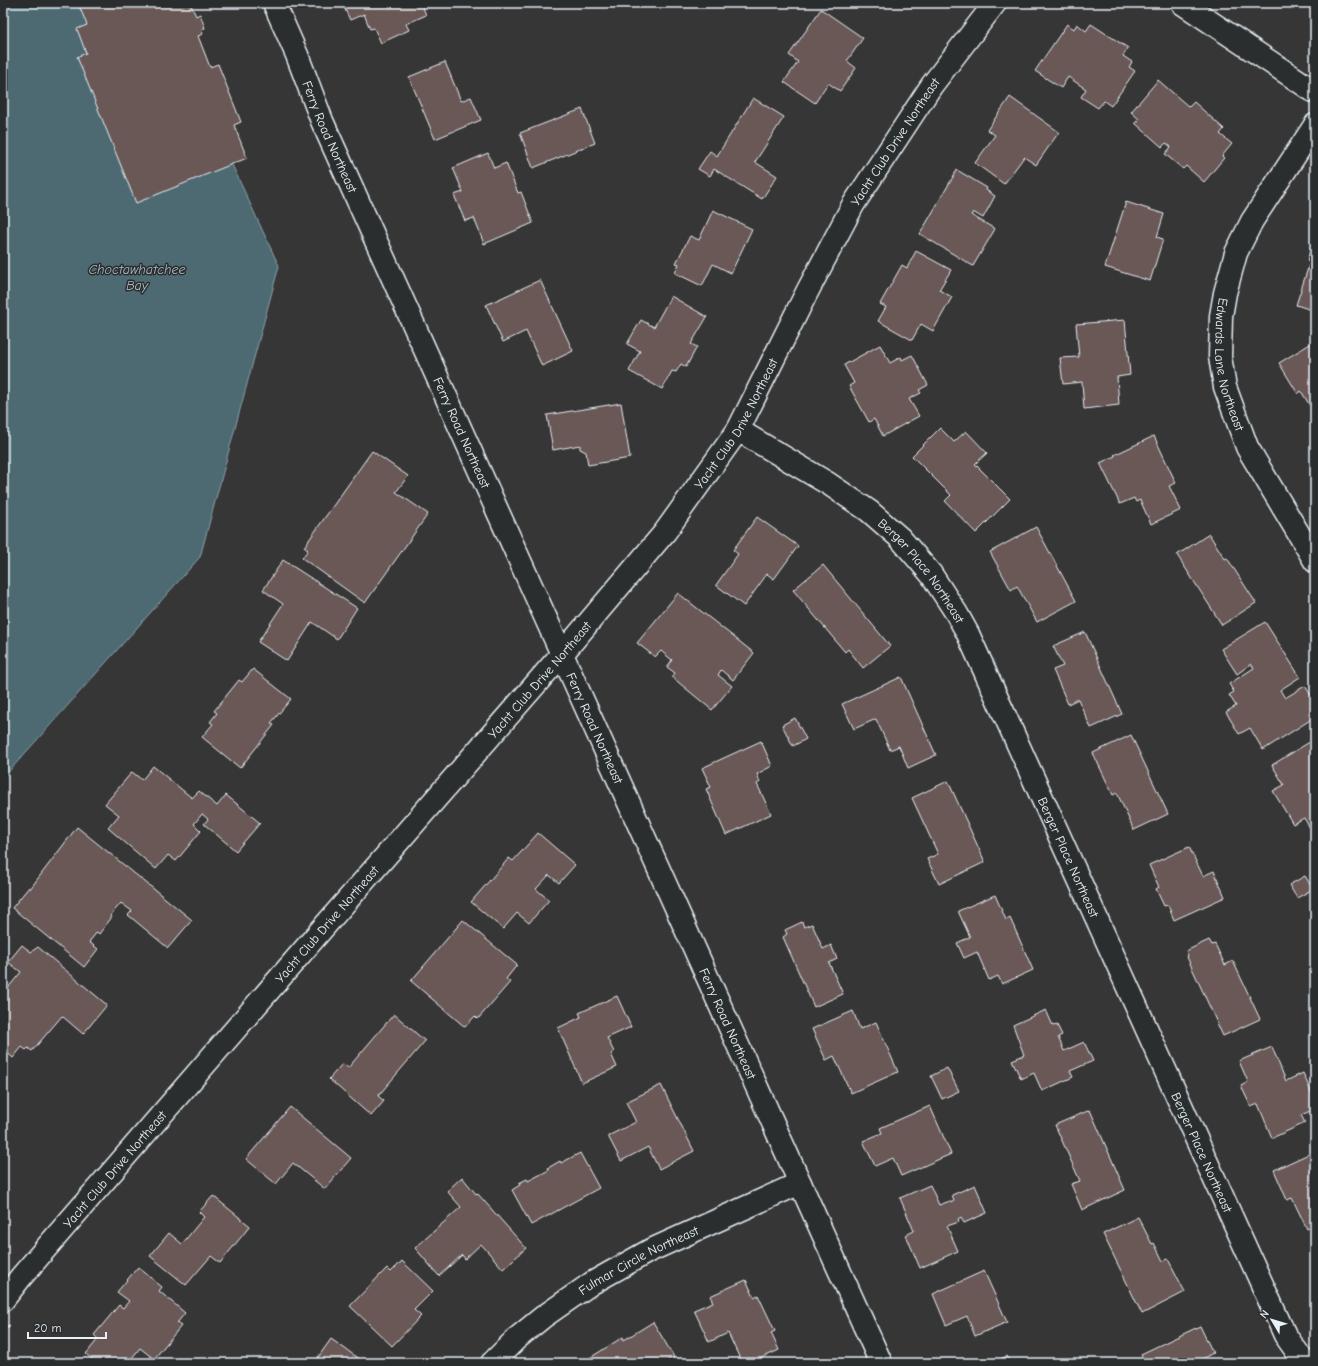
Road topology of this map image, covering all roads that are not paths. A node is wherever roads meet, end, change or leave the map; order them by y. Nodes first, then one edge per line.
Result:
1 (274, 3) edge
2 (995, 3) edge
3 (1182, 3) edge
4 (1315, 92) edge
5 (1315, 125) edge
6 (738, 430) junction
7 (1315, 560) edge
8 (562, 654) junction
9 (800, 1183) junction
10 (3, 1300) edge
11 (492, 1363) edge
12 (881, 1363) edge
13 (1305, 1363) edge

1 - 8 street, Ferry Road Northeast
2 - 6 street, Yacht Club Drive Northeast
3 - 4 street
5 - 7 street, Edwards Lane Northeast
6 - 8 street, Yacht Club Drive Northeast
6 - 13 street, Berger Place Northeast
8 - 9 street, Ferry Road Northeast
8 - 10 street, Yacht Club Drive Northeast
9 - 11 street, Fulmar Circle Northeast
9 - 12 street, Ferry Road Northeast

